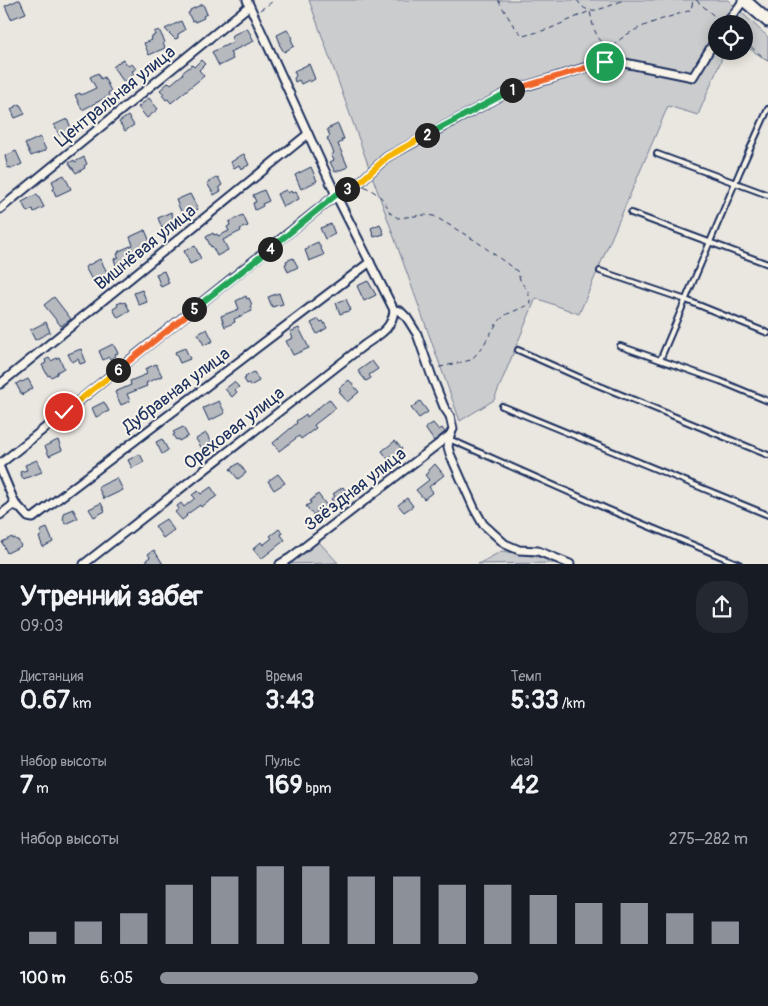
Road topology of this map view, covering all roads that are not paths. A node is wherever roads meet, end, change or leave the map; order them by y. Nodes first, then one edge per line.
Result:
1 (744, 0) edge
2 (248, 3) edge
3 (732, 15) edge
4 (768, 21) edge
5 (708, 52) edge
6 (768, 109) edge
7 (762, 123) junction
8 (768, 126) edge
9 (308, 134) junction
10 (657, 154) dead end
11 (735, 183) junction
12 (336, 195) junction
13 (768, 195) edge
14 (0, 209) edge
15 (631, 213) dead end
16 (710, 242) junction
17 (370, 262) junction
18 (768, 264) edge
19 (600, 271) dead end
20 (686, 300) junction
21 (394, 310) junction
22 (768, 333) edge
23 (620, 346) dead end
24 (518, 350) dead end
25 (660, 360) junction
26 (0, 384) edge
27 (768, 401) edge
28 (502, 406) dead end
29 (449, 437) junction
30 (768, 455) edge
31 (0, 464) edge
32 (0, 468) edge
33 (16, 506) junction
34 (0, 515) edge
35 (768, 515) edge
36 (84, 564) edge
37 (280, 564) edge
38 (570, 564) edge
39 (738, 564) edge

1 - 3 street
1 - 4 main road
2 - 9 street
2 - 14 street, Центральная улица
5 - 12 street
6 - 7 lane
7 - 8 lane
7 - 11 lane
9 - 12 street
9 - 26 street, Вишнёвая улица
10 - 11 lane
11 - 13 lane
11 - 16 lane
12 - 17 street
12 - 31 street
15 - 16 lane
16 - 18 lane
16 - 20 lane
17 - 21 street
17 - 33 street, Дубравная улица
19 - 20 lane
20 - 22 lane
20 - 25 lane
21 - 29 street
21 - 36 street, Ореховая улица
23 - 25 lane
24 - 30 lane
25 - 27 lane
28 - 35 lane
29 - 37 street, Звёздная улица
29 - 38 street
29 - 39 lane
32 - 33 street
33 - 34 street

